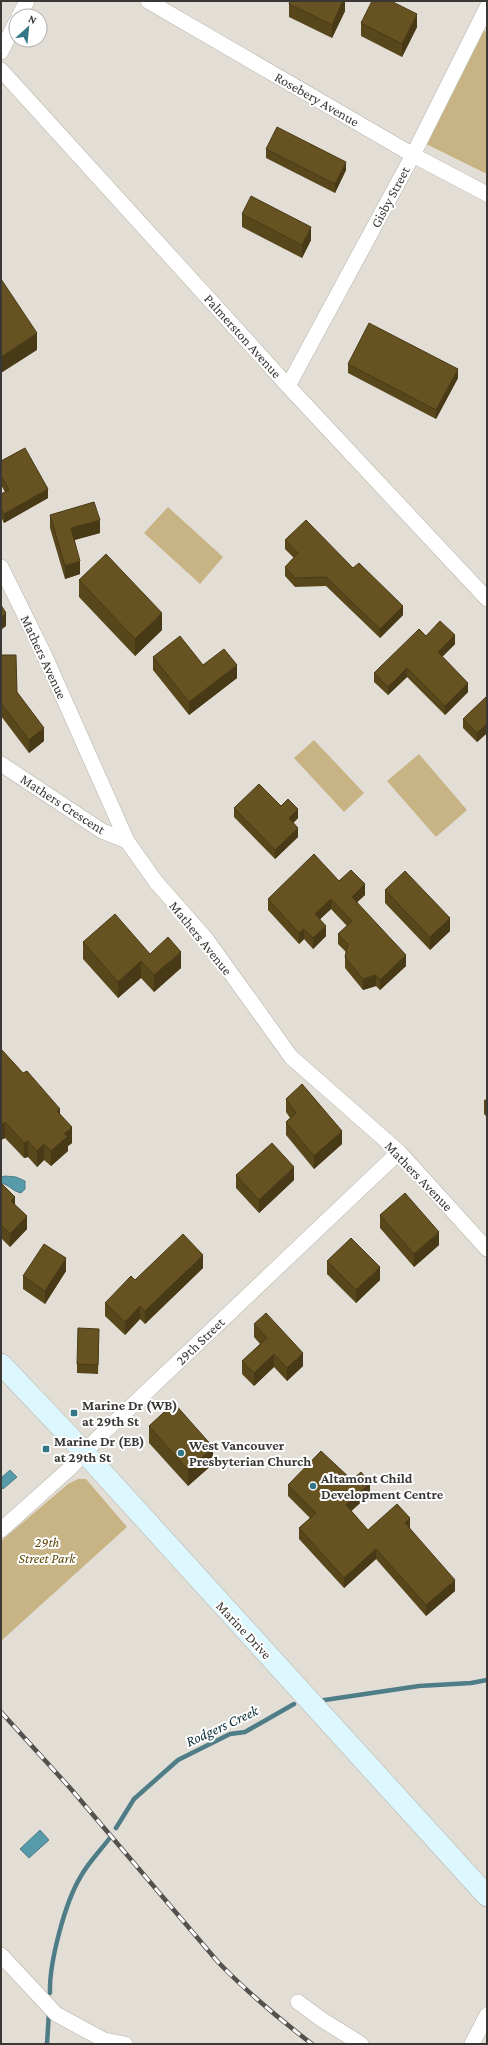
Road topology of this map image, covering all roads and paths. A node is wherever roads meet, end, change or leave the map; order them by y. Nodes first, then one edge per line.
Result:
1 (148, 1) edge
2 (487, 7) edge
3 (8, 38) edge
4 (1, 52) edge
5 (1, 70) edge
6 (412, 154) junction
7 (487, 194) edge
8 (288, 386) junction
9 (1, 567) edge
10 (487, 599) edge
11 (1, 764) edge
12 (127, 841) junction
13 (399, 1152) junction
14 (487, 1249) edge
15 (1, 1364) edge
16 (85, 1454) junction
17 (1, 1530) edge
18 (487, 1896) edge
19 (1, 1955) edge
20 (298, 2002) dead end
21 (487, 2015) edge
22 (125, 2044) edge
23 (361, 2044) edge
24 (472, 2044) edge

1 - 6 street, Rosebery Avenue
2 - 6 street, Gisby Street
3 - 4 street
5 - 8 street, Palmerston Avenue
6 - 7 street, Rosebery Avenue
6 - 8 street, Gisby Street
8 - 10 street, Palmerston Avenue
9 - 12 street, Mathers Avenue
11 - 12 street, Mathers Crescent
12 - 13 street, Mathers Avenue
13 - 14 street, Mathers Avenue
13 - 16 street, 29th Street
15 - 16 main road, Marine Drive
16 - 17 street, 29th Street
16 - 18 main road, Marine Drive
19 - 22 street
20 - 23 street
21 - 24 street

